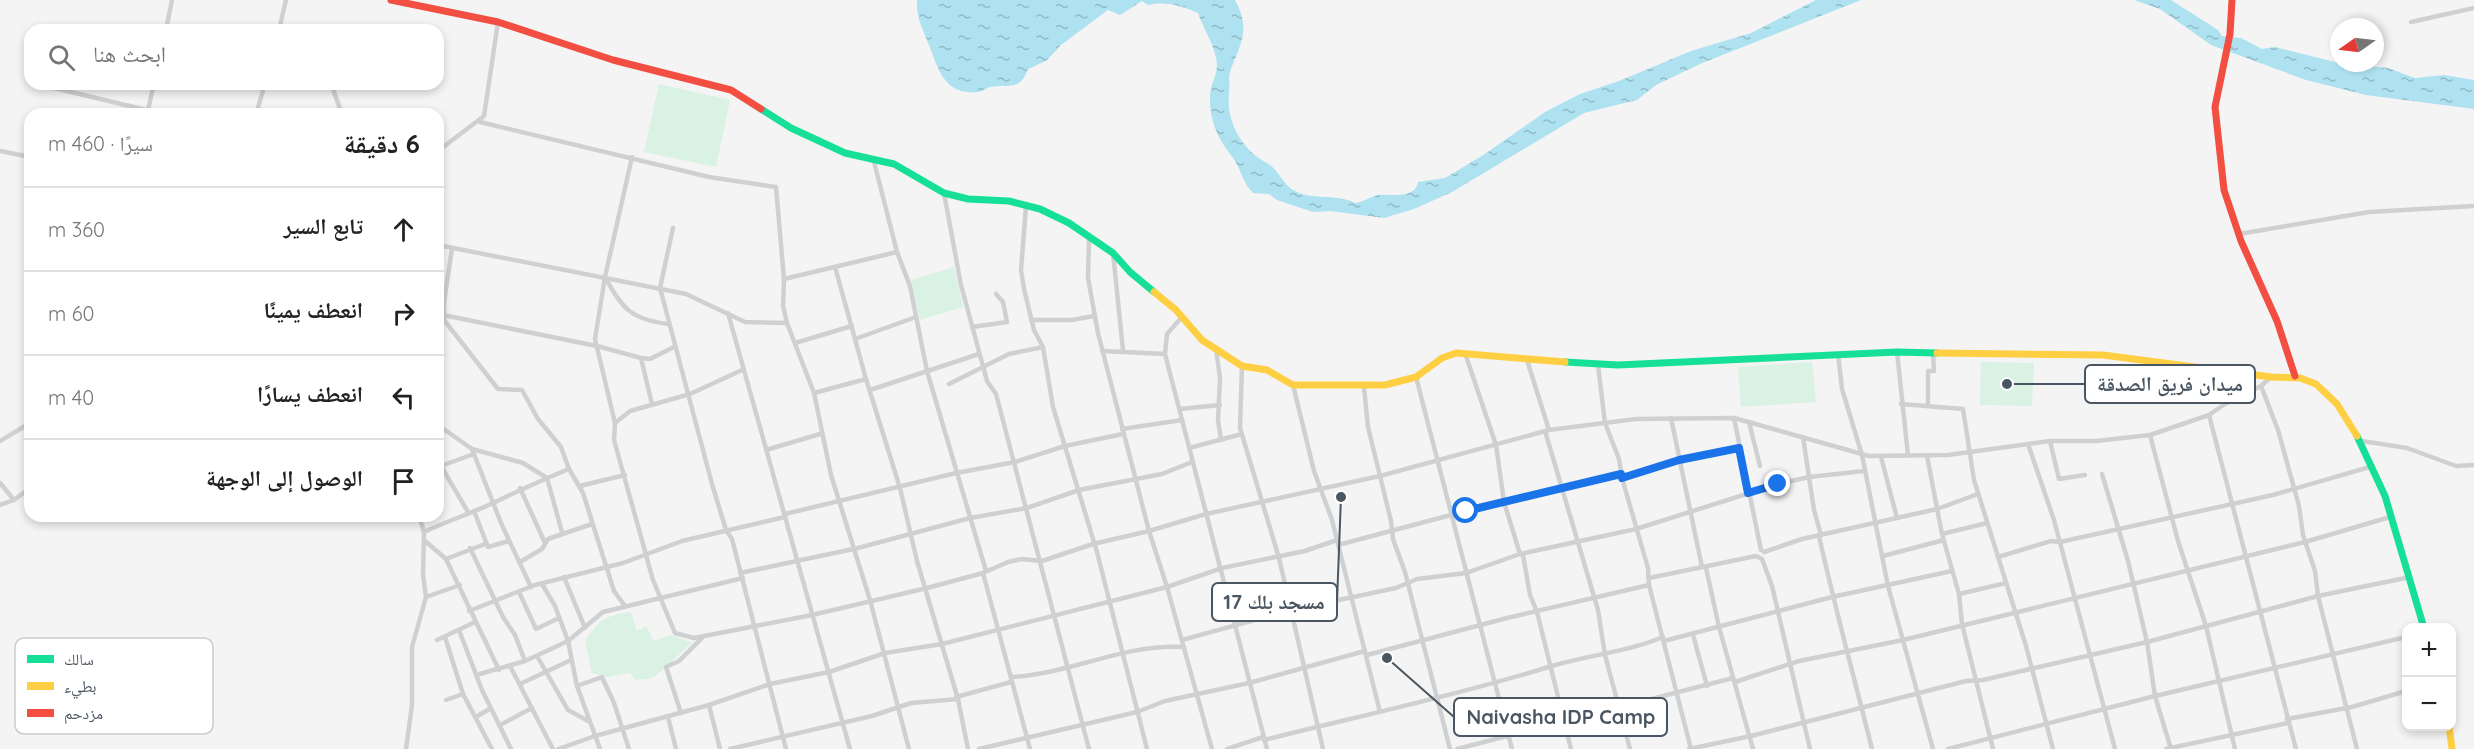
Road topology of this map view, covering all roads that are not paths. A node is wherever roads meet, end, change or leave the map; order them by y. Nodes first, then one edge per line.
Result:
1 (172, 0) edge
2 (286, 0) edge
3 (392, 0) edge
4 (2232, 0) edge
5 (2474, 8) edge
6 (498, 22) junction
7 (2410, 22) dead end
8 (167, 24) edge
9 (280, 24) edge
10 (62, 90) edge
11 (153, 90) edge
12 (263, 90) edge
13 (333, 90) edge
14 (132, 108) edge
15 (149, 108) edge
16 (258, 108) edge
17 (340, 108) edge
18 (480, 122) junction
19 (444, 147) edge
20 (0, 151) edge
21 (24, 156) edge
22 (632, 157) junction
23 (873, 158) junction
24 (944, 193) junction
25 (1026, 206) junction
26 (2474, 206) edge
27 (673, 228) dead end
28 (2239, 234) junction
29 (1089, 239) junction
30 (444, 246) edge
31 (452, 249) junction
32 (897, 252) junction
33 (1113, 253) junction
34 (835, 267) junction
35 (605, 277) junction
36 (784, 279) junction
37 (660, 288) junction
38 (996, 294) dead end
39 (444, 308) edge
40 (728, 313) junction
41 (444, 315) edge
42 (1094, 316) junction
43 (916, 317) junction
44 (1182, 317) junction
45 (444, 318) edge
46 (1032, 320) junction
47 (787, 323) junction
48 (668, 324) junction
49 (852, 326) junction
50 (972, 327) junction
51 (855, 339) junction
52 (795, 343) junction
53 (597, 346) junction
54 (674, 347) junction
55 (1042, 347) junction
56 (1216, 349) junction
57 (1123, 350) junction
58 (1102, 351) junction
59 (1897, 352) junction
60 (1465, 353) junction
61 (979, 354) junction
62 (1165, 354) junction
63 (1838, 354) junction
64 (1933, 354) junction
65 (641, 358) junction
66 (1527, 360) junction
67 (1598, 365) junction
68 (1242, 366) junction
69 (983, 367) junction
70 (742, 370) junction
71 (927, 371) junction
72 (2295, 376) junction
73 (1416, 377) junction
74 (2271, 377) junction
75 (866, 380) junction
76 (949, 384) dead end
77 (1293, 385) junction
78 (2261, 386) junction
79 (1364, 387) junction
80 (870, 390) junction
81 (814, 393) junction
82 (690, 394) junction
83 (652, 404) junction
84 (1901, 404) junction
85 (1220, 405) junction
86 (1928, 405) junction
87 (1180, 409) junction
88 (2209, 416) junction
89 (1671, 418) junction
90 (1734, 418) junction
91 (1182, 420) junction
92 (1749, 422) junction
93 (615, 423) junction
94 (1605, 423) junction
95 (24, 427) edge
96 (444, 430) edge
97 (1122, 431) junction
98 (1547, 431) junction
99 (820, 434) junction
100 (1242, 434) junction
101 (2150, 435) junction
102 (1803, 437) junction
103 (1221, 440) junction
104 (0, 441) edge
105 (2050, 441) junction
106 (2362, 441) junction
107 (2028, 444) junction
108 (1496, 445) junction
109 (1065, 446) junction
110 (1189, 448) junction
111 (1739, 448) junction
112 (766, 450) junction
113 (473, 452) junction
114 (1968, 452) junction
115 (1862, 455) junction
116 (1908, 455) junction
117 (1927, 456) junction
118 (1881, 457) junction
119 (1437, 460) junction
120 (1679, 460) junction
121 (1015, 462) junction
122 (1192, 462) junction
123 (444, 465) edge
124 (2474, 465) edge
125 (1760, 466) dead end
126 (2373, 466) junction
127 (569, 469) junction
128 (1864, 471) junction
129 (444, 473) edge
130 (956, 473) junction
131 (2102, 474) dead end
132 (625, 475) junction
133 (2085, 475) dead end
134 (1380, 476) junction
135 (1621, 476) junction
136 (1809, 477) junction
137 (547, 478) junction
138 (1137, 478) junction
139 (0, 483) edge
140 (580, 486) junction
141 (1320, 487) junction
142 (520, 488) junction
143 (900, 488) junction
144 (1564, 488) junction
145 (2293, 488) junction
146 (1079, 490) junction
147 (24, 492) edge
148 (1748, 493) junction
149 (1978, 494) junction
150 (14, 500) junction
151 (1263, 500) junction
152 (840, 501) junction
153 (1504, 502) junction
154 (2231, 502) junction
155 (493, 503) junction
156 (0, 505) edge
157 (1026, 508) junction
158 (1937, 509) junction
159 (471, 511) junction
160 (1690, 511) junction
161 (1206, 514) junction
162 (1450, 515) junction
163 (785, 516) junction
164 (2390, 517) junction
165 (970, 518) junction
166 (1897, 518) junction
167 (2174, 518) junction
168 (421, 522) edge
169 (1987, 522) junction
170 (1875, 523) junction
171 (592, 524) junction
172 (1636, 529) junction
173 (2119, 529) junction
174 (726, 530) junction
175 (1391, 530) junction
176 (1149, 531) junction
177 (424, 532) junction
178 (562, 532) junction
179 (912, 534) junction
180 (1942, 534) junction
181 (1820, 536) junction
182 (1944, 540) junction
183 (425, 541) junction
184 (508, 541) junction
185 (1578, 541) junction
186 (1337, 542) junction
187 (2060, 542) junction
188 (2305, 542) junction
189 (545, 543) junction
190 (485, 544) junction
191 (1092, 544) junction
192 (470, 548) junction
193 (853, 548) junction
194 (1763, 551) junction
195 (647, 555) junction
196 (1522, 555) junction
197 (2247, 555) junction
198 (1756, 556) junction
199 (1883, 556) junction
200 (1998, 557) junction
201 (1279, 558) junction
202 (446, 559) junction
203 (1762, 559) junction
204 (797, 560) junction
205 (1042, 561) junction
206 (520, 562) junction
207 (1704, 567) junction
208 (605, 568) junction
209 (1222, 568) junction
210 (2188, 569) junction
211 (1952, 571) junction
212 (984, 572) junction
213 (740, 573) junction
214 (1466, 573) junction
215 (564, 577) junction
216 (2410, 577) junction
217 (743, 578) junction
218 (1649, 578) junction
219 (2133, 582) junction
220 (2006, 583) junction
221 (542, 584) junction
222 (460, 585) junction
223 (1407, 585) junction
224 (1649, 585) junction
225 (1888, 586) junction
226 (531, 587) junction
227 (1167, 587) junction
228 (927, 588) junction
229 (519, 592) junction
230 (1959, 594) junction
231 (1350, 596) junction
232 (2318, 596) junction
233 (426, 597) junction
234 (1832, 597) junction
235 (2074, 597) junction
236 (663, 599) junction
237 (870, 600) junction
238 (1594, 600) junction
239 (496, 601) junction
240 (1109, 601) junction
241 (625, 606) junction
242 (1291, 610) junction
243 (469, 611) junction
244 (1778, 611) junction
245 (2016, 611) junction
246 (1537, 612) junction
247 (2259, 612) junction
248 (1053, 614) junction
249 (812, 615) junction
250 (559, 618) junction
251 (475, 622) junction
252 (2423, 623) edge
253 (1962, 624) junction
254 (1479, 625) junction
255 (1235, 626) junction
256 (2206, 626) junction
257 (754, 627) junction
258 (1719, 627) junction
259 (585, 628) junction
260 (998, 629) junction
261 (459, 630) junction
262 (1693, 635) junction
263 (445, 637) junction
264 (702, 638) junction
265 (2402, 638) edge
266 (1663, 639) junction
267 (437, 640) dead end
268 (1182, 640) junction
269 (1422, 640) junction
270 (1903, 640) junction
271 (568, 641) junction
272 (2147, 642) junction
273 (942, 645) junction
274 (1184, 647) junction
275 (1848, 649) junction
276 (1366, 653) junction
277 (885, 654) junction
278 (1122, 654) junction
279 (2333, 654) junction
280 (1605, 655) junction
281 (2091, 655) junction
282 (537, 656) junction
283 (571, 660) junction
284 (525, 661) junction
285 (1788, 664) junction
286 (510, 666) junction
287 (1550, 667) junction
288 (1068, 668) junction
289 (1305, 668) junction
290 (2031, 668) junction
291 (2273, 668) junction
292 (499, 670) junction
293 (829, 672) junction
294 (545, 674) junction
295 (476, 675) junction
296 (1011, 679) junction
297 (1734, 680) junction
298 (1975, 681) junction
299 (2218, 682) junction
300 (1248, 683) junction
301 (520, 684) junction
302 (770, 684) junction
303 (1495, 684) junction
304 (577, 686) junction
305 (1707, 686) junction
306 (1676, 691) junction
307 (2402, 692) edge
308 (463, 694) junction
309 (1918, 694) junction
310 (1196, 695) junction
311 (1438, 696) junction
312 (2155, 696) junction
313 (957, 698) junction
314 (446, 700) dead end
315 (709, 705) junction
316 (1860, 706) junction
317 (898, 707) junction
318 (1619, 707) junction
319 (491, 708) junction
320 (532, 708) junction
321 (2346, 708) junction
322 (2104, 709) junction
323 (1137, 712) junction
324 (1380, 712) junction
325 (681, 713) junction
326 (476, 717) junction
327 (668, 717) junction
328 (588, 720) junction
329 (1564, 721) junction
330 (2288, 721) junction
331 (1803, 722) junction
332 (843, 724) junction
333 (1083, 724) junction
334 (2047, 724) junction
335 (500, 725) junction
336 (1317, 726) junction
337 (623, 729) junction
338 (2450, 731) edge
339 (782, 735) junction
340 (1508, 735) junction
341 (594, 736) junction
342 (1028, 736) junction
343 (1751, 736) junction
344 (1990, 736) junction
345 (2232, 736) junction
346 (1263, 738) junction
347 (511, 748) edge
348 (406, 749) edge
349 (492, 749) edge
350 (502, 749) edge
351 (553, 749) edge
352 (558, 749) edge
353 (600, 749) edge
354 (629, 749) edge
355 (676, 749) edge
356 (720, 749) edge
357 (730, 749) edge
358 (786, 749) edge
359 (850, 749) edge
360 (909, 749) edge
361 (968, 749) edge
362 (979, 749) edge
363 (1030, 749) edge
364 (1089, 749) edge
365 (1148, 749) edge
366 (1212, 749) edge
367 (1227, 749) edge
368 (1267, 749) edge
369 (1323, 749) edge
370 (1450, 749) edge
371 (1457, 749) edge
372 (1512, 749) edge
373 (1571, 749) edge
374 (1630, 749) edge
375 (1690, 749) edge
376 (1753, 749) edge
377 (1810, 749) edge
378 (1872, 749) edge
379 (1933, 749) edge
380 (1948, 749) edge
381 (1993, 749) edge
382 (2053, 749) edge
383 (2115, 749) edge
384 (2169, 749) edge
385 (2235, 749) edge
386 (2296, 749) edge
387 (2356, 749) edge
388 (2452, 749) edge

1 - 8 street
2 - 9 street
3 - 6 street
4 - 28 street
5 - 7 street
6 - 18 street
6 - 23 street
10 - 14 street
11 - 15 street
12 - 16 street
13 - 17 street
18 - 19 street
18 - 22 street
20 - 21 street
22 - 35 street
22 - 36 street
23 - 24 street
23 - 32 street
24 - 25 street
24 - 50 street
25 - 29 street
25 - 46 street
26 - 28 street
27 - 37 street
28 - 72 street
29 - 33 street
29 - 42 street
30 - 31 street
31 - 35 street
31 - 39 street
32 - 34 street
32 - 43 street
33 - 44 street
33 - 57 street
34 - 36 street
34 - 49 street
35 - 37 street
35 - 48 street
35 - 53 street
36 - 47 street
37 - 40 street
37 - 48 street
38 - 50 street
40 - 47 street
40 - 70 street
41 - 53 street
42 - 46 street
42 - 58 street
43 - 51 street
43 - 71 street
44 - 56 street
44 - 62 street
45 - 127 street
46 - 55 street
47 - 52 street
48 - 54 street
49 - 51 street
49 - 52 street
50 - 61 street
51 - 75 street
52 - 81 street
53 - 65 street
53 - 93 street
54 - 65 street
54 - 82 street
55 - 69 street
55 - 109 street
56 - 68 street
56 - 85 street
57 - 58 street
57 - 62 street
58 - 97 street
59 - 63 street
59 - 64 street
59 - 84 street
60 - 66 street
60 - 73 street
60 - 108 street
61 - 69 street
61 - 71 street
62 - 87 street
63 - 67 street
63 - 115 street
64 - 74 street
64 - 86 street
65 - 83 street
66 - 67 street
66 - 98 street
67 - 94 street
68 - 77 street
68 - 100 street
69 - 76 street
69 - 121 street
70 - 82 street
70 - 112 street
71 - 80 street
71 - 130 street
72 - 74 street
72 - 106 street
73 - 79 street
73 - 119 street
74 - 78 street
75 - 80 street
75 - 81 street
77 - 79 street
77 - 141 street
78 - 88 street
78 - 145 street
79 - 134 street
80 - 143 street
81 - 99 street
82 - 83 street
82 - 174 street
83 - 93 street
84 - 86 street
84 - 116 street
85 - 87 street
85 - 103 street
86 - 114 street
87 - 91 street
88 - 101 street
88 - 154 street
89 - 90 street
89 - 94 street
89 - 120 street
90 - 92 street
90 - 111 street
91 - 97 street
91 - 110 street
92 - 102 street
92 - 125 street
93 - 132 street
94 - 98 street
94 - 135 street
95 - 104 street
96 - 113 street
97 - 109 street
97 - 138 street
98 - 108 street
98 - 144 street
99 - 112 street
99 - 152 street
100 - 103 street
100 - 151 street
101 - 105 street
101 - 167 street
102 - 115 street
102 - 136 street
103 - 110 street
105 - 107 street
105 - 133 street
106 - 124 street
106 - 126 street
107 - 114 street
107 - 187 street
108 - 119 street
108 - 153 street
109 - 121 street
109 - 146 street
110 - 122 street
111 - 120 street
111 - 148 street
112 - 163 street
113 - 123 street
113 - 137 street
113 - 155 street
114 - 117 street
114 - 149 street
115 - 118 street
115 - 128 street
116 - 117 street
116 - 118 street
117 - 158 street
118 - 166 street
119 - 134 street
119 - 162 street
120 - 135 street
120 - 160 street
121 - 130 street
121 - 157 street
122 - 138 street
122 - 161 street
126 - 145 street
126 - 164 street
127 - 137 street
127 - 140 street
128 - 136 street
128 - 170 street
129 - 159 street
130 - 143 street
130 - 165 street
131 - 173 street
132 - 140 street
132 - 195 street
134 - 141 street
134 - 175 street
135 - 144 street
135 - 172 street
136 - 148 street
136 - 181 street
137 - 142 street
137 - 178 street
138 - 146 street
138 - 176 street
139 - 150 street
140 - 171 street
141 - 151 street
141 - 186 street
142 - 155 street
142 - 189 street
143 - 152 street
143 - 179 street
144 - 153 street
144 - 185 street
145 - 154 street
145 - 188 street
146 - 157 street
146 - 191 street
147 - 150 street
148 - 160 street
148 - 194 street
149 - 158 street
149 - 169 street
150 - 156 street
151 - 161 street
151 - 201 street
152 - 163 street
152 - 193 street
153 - 162 street
153 - 196 street
154 - 167 street
154 - 197 street
155 - 159 street
155 - 184 street
157 - 165 street
157 - 205 street
158 - 166 street
158 - 180 street
159 - 177 street
159 - 190 street
160 - 172 street
160 - 207 street
161 - 176 street
161 - 209 street
162 - 175 street
162 - 214 street
163 - 174 street
163 - 204 street
164 - 188 street
164 - 216 street
165 - 179 street
165 - 212 street
166 - 170 street
167 - 173 street
167 - 210 street
168 - 177 street
169 - 180 street
169 - 200 street
170 - 181 street
170 - 199 street
171 - 178 street
171 - 208 street
172 - 185 street
172 - 218 street
173 - 187 street
173 - 219 street
174 - 195 street
174 - 213 street
175 - 186 street
175 - 223 street
176 - 191 street
176 - 227 street
177 - 183 street
178 - 189 street
179 - 193 street
179 - 228 street
180 - 182 street
181 - 194 street
181 - 234 street
182 - 199 street
182 - 211 street
183 - 202 street
183 - 233 street
184 - 190 street
184 - 206 street
185 - 196 street
185 - 238 street
186 - 201 street
186 - 231 street
187 - 200 street
187 - 235 street
188 - 197 street
188 - 232 street
189 - 206 street
190 - 192 street
191 - 205 street
191 - 240 street
192 - 202 street
192 - 239 street
193 - 204 street
193 - 237 street
194 - 198 street
194 - 203 street
195 - 208 street
195 - 236 street
196 - 214 street
196 - 246 street
197 - 210 street
197 - 247 street
198 - 203 street
198 - 207 street
199 - 225 street
200 - 220 street
201 - 209 street
201 - 242 street
202 - 222 street
203 - 244 street
204 - 213 street
204 - 249 street
205 - 212 street
205 - 248 street
206 - 226 street
207 - 218 street
207 - 258 street
208 - 215 street
208 - 241 street
209 - 227 street
209 - 255 street
210 - 219 street
210 - 256 street
211 - 225 street
211 - 230 street
212 - 228 street
212 - 260 street
213 - 217 street
214 - 223 street
214 - 254 street
215 - 221 street
215 - 259 street
216 - 232 street
216 - 252 street
217 - 236 street
217 - 257 street
218 - 224 street
219 - 235 street
219 - 272 street
220 - 230 street
220 - 245 street
221 - 226 street
221 - 250 street
222 - 233 street
222 - 243 street
223 - 231 street
223 - 269 street
224 - 238 street
224 - 266 street
225 - 234 street
225 - 270 street
226 - 229 street
227 - 240 street
227 - 268 street
228 - 237 street
228 - 273 street
229 - 239 street
229 - 250 street
230 - 253 street
231 - 242 street
231 - 276 street
232 - 247 street
232 - 279 street
233 - 348 street
234 - 244 street
234 - 275 street
235 - 245 street
235 - 281 street
236 - 241 street
236 - 264 street
237 - 249 street
237 - 277 street
238 - 246 street
238 - 280 street
239 - 243 street
239 - 284 street
240 - 248 street
240 - 278 street
241 - 259 street
242 - 255 street
242 - 289 street
243 - 251 street
244 - 258 street
244 - 285 street
245 - 253 street
245 - 290 street
246 - 254 street
246 - 287 street
247 - 256 street
247 - 291 street
248 - 260 street
248 - 288 street
249 - 257 street
249 - 293 street
250 - 271 street
251 - 261 street
251 - 292 street
253 - 270 street
253 - 298 street
254 - 269 street
254 - 303 street
255 - 268 street
255 - 300 street
256 - 272 street
256 - 299 street
257 - 264 street
257 - 302 street
258 - 262 street
258 - 297 street
259 - 271 street
260 - 273 street
260 - 296 street
261 - 263 street
261 - 295 street
262 - 266 street
262 - 305 street
263 - 267 street
263 - 308 street
264 - 325 street
265 - 279 street
266 - 280 street
266 - 306 street
268 - 274 street
269 - 276 street
269 - 311 street
270 - 275 street
270 - 309 street
271 - 282 street
271 - 283 street
272 - 281 street
272 - 312 street
273 - 277 street
273 - 313 street
274 - 278 street
274 - 310 street
275 - 285 street
275 - 316 street
276 - 289 street
276 - 324 street
277 - 293 street
277 - 317 street
278 - 288 street
278 - 323 street
279 - 291 street
279 - 321 street
280 - 287 street
280 - 318 street
281 - 290 street
281 - 322 street
282 - 284 street
282 - 294 street
283 - 294 street
283 - 304 street
284 - 286 street
285 - 297 street
285 - 331 street
286 - 292 street
286 - 301 street
287 - 303 street
287 - 329 street
288 - 296 street
288 - 333 street
289 - 300 street
289 - 336 street
290 - 298 street
290 - 334 street
291 - 299 street
291 - 330 street
292 - 295 street
293 - 302 street
293 - 332 street
294 - 301 street
294 - 328 street
295 - 319 street
296 - 313 street
296 - 342 street
297 - 305 street
297 - 343 street
298 - 309 street
298 - 344 street
299 - 312 street
299 - 345 street
300 - 310 street
300 - 346 street
301 - 320 street
302 - 315 street
302 - 339 street
303 - 311 street
303 - 340 street
304 - 328 street
304 - 337 street
305 - 306 street
306 - 318 street
306 - 375 street
307 - 321 street
308 - 314 street
308 - 326 street
309 - 316 street
309 - 379 street
310 - 323 street
310 - 366 street
311 - 324 street
311 - 370 street
312 - 322 street
312 - 384 street
313 - 317 street
313 - 361 street
315 - 325 street
315 - 356 street
316 - 331 street
316 - 378 street
317 - 332 street
317 - 360 street
318 - 329 street
318 - 374 street
319 - 326 street
319 - 335 street
320 - 335 street
320 - 351 street
321 - 330 street
321 - 387 street
322 - 334 street
322 - 383 street
323 - 333 street
323 - 365 street
324 - 336 street
325 - 327 street
326 - 349 street
327 - 337 street
327 - 355 street
328 - 341 street
329 - 340 street
329 - 373 street
330 - 345 street
330 - 386 street
331 - 343 street
331 - 377 street
332 - 339 street
332 - 359 street
333 - 342 street
333 - 364 street
334 - 344 street
334 - 382 street
335 - 347 street
336 - 346 street
336 - 369 street
337 - 341 street
337 - 354 street
338 - 388 street
339 - 357 street
339 - 358 street
340 - 371 street
340 - 372 street
341 - 352 street
341 - 353 street
342 - 362 street
342 - 363 street
343 - 375 street
343 - 376 street
344 - 380 street
344 - 381 street
345 - 384 street
345 - 385 street
346 - 367 street
346 - 368 street
347 - 350 street

